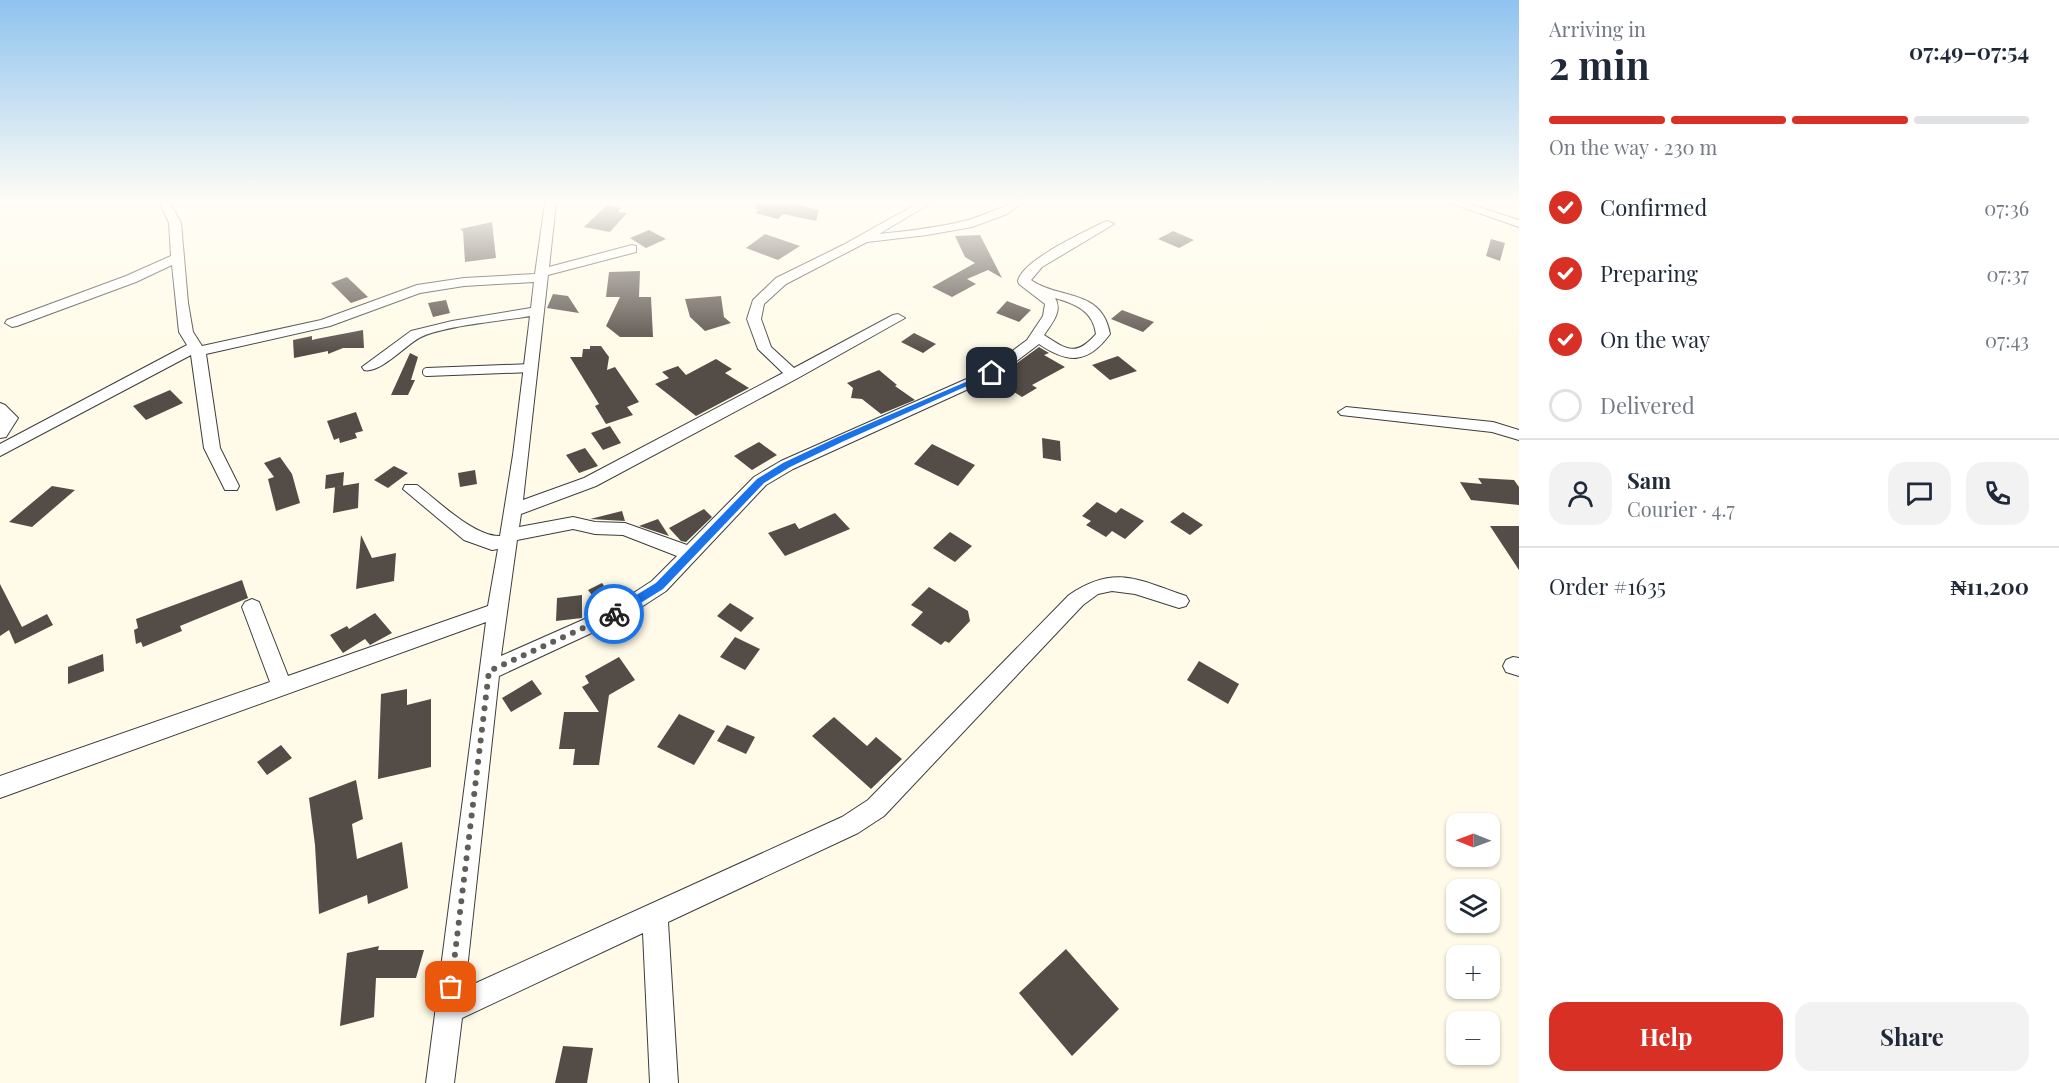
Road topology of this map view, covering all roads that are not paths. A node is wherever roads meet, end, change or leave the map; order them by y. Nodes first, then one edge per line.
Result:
1 (178, 254) edge
2 (544, 254) edge
3 (616, 254) edge
4 (835, 254) edge
5 (1056, 254) edge
6 (178, 258) junction
7 (542, 275) junction
8 (1040, 291) junction
9 (537, 311) junction
10 (898, 318) dead end
11 (12, 323) dead end
12 (1037, 336) junction
13 (197, 349) junction
14 (369, 367) dead end
15 (531, 368) junction
16 (427, 372) dead end
17 (793, 375) junction
18 (0, 408) edge
19 (1346, 412) dead end
20 (0, 433) edge
21 (1519, 435) edge
22 (0, 451) edge
23 (231, 486) dead end
24 (411, 489) dead end
25 (512, 511) junction
26 (510, 539) junction
27 (691, 553) junction
28 (1179, 601) dead end
29 (252, 607) dead end
30 (498, 610) junction
31 (489, 671) junction
32 (282, 687) junction
33 (0, 787) edge
34 (655, 915) junction
35 (448, 1010) junction
36 (440, 1083) edge
37 (664, 1083) edge

1 - 6 street
2 - 7 street
3 - 7 street
4 - 17 street
5 - 8 street
6 - 11 street
6 - 13 street
7 - 9 street
7 - 13 street
8 - 12 street
8 - 12 street
9 - 14 street
9 - 15 street
10 - 17 street
12 - 27 street
13 - 22 street
13 - 23 street
15 - 16 lane
15 - 25 street
17 - 25 street
18 - 20 street
19 - 21 street
24 - 26 street
25 - 26 street
26 - 27 street
26 - 30 street
27 - 31 street
28 - 34 street
29 - 32 street
30 - 31 street
30 - 32 street
31 - 35 street
32 - 33 street
34 - 35 street
34 - 37 street
35 - 36 street

